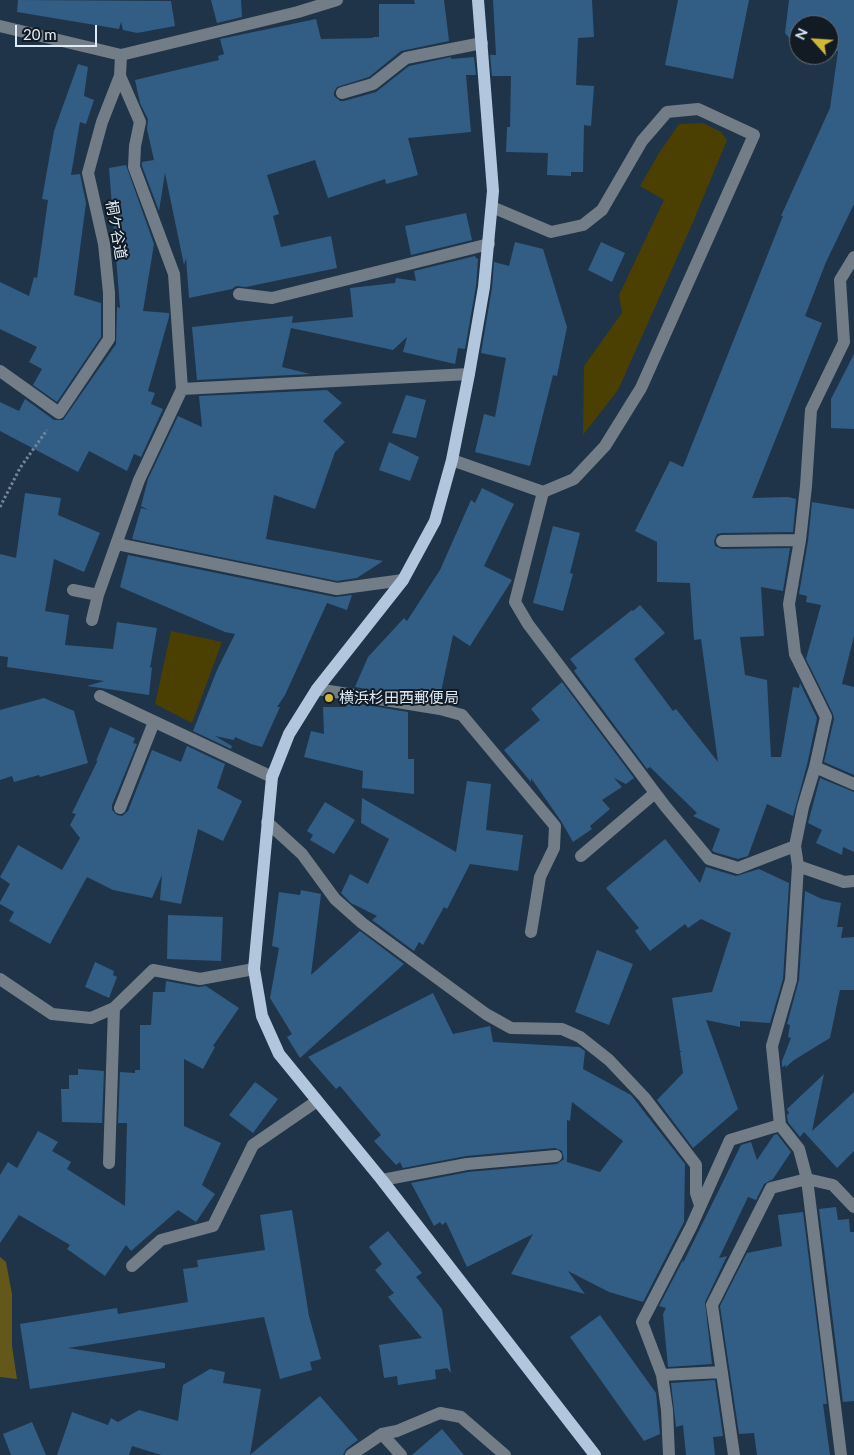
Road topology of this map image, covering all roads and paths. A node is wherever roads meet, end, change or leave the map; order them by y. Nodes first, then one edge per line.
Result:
1 (337, 0) edge
2 (478, 0) edge
3 (0, 26) edge
4 (482, 43) junction
5 (121, 55) junction
6 (120, 76) junction
7 (342, 93) dead end
8 (492, 207) junction
9 (489, 244) junction
10 (854, 257) edge
11 (239, 294) dead end
12 (849, 345) edge
13 (0, 371) edge
14 (469, 374) junction
15 (182, 389) junction
16 (59, 413) junction
17 (452, 460) junction
18 (542, 492) junction
19 (0, 507) edge
20 (722, 540) dead end
21 (800, 540) junction
22 (117, 544) junction
23 (403, 580) junction
24 (73, 590) dead end
25 (98, 595) junction
26 (92, 620) dead end
27 (317, 689) junction
28 (100, 696) dead end
29 (154, 722) junction
30 (815, 768) junction
31 (272, 777) junction
32 (854, 784) edge
33 (655, 793) junction
34 (120, 808) dead end
35 (267, 822) junction
36 (795, 846) junction
37 (581, 856) dead end
38 (798, 866) junction
39 (854, 881) edge
40 (531, 932) dead end
41 (254, 969) junction
42 (0, 979) edge
43 (114, 1008) junction
44 (317, 1101) junction
45 (780, 1125) junction
46 (556, 1156) dead end
47 (109, 1163) dead end
48 (807, 1178) junction
49 (382, 1180) junction
50 (700, 1205) junction
51 (854, 1208) edge
52 (132, 1266) dead end
53 (722, 1372) junction
54 (662, 1375) junction
55 (382, 1434) junction
56 (351, 1455) edge
57 (401, 1455) edge
58 (505, 1455) edge
59 (595, 1455) edge
60 (669, 1455) edge
61 (734, 1455) edge
62 (841, 1455) edge

1 - 5 street
2 - 4 main road
3 - 5 street
4 - 7 street
4 - 8 main road
5 - 6 street, 桐ケ谷道
6 - 15 street
6 - 16 street, 桐ケ谷道
8 - 9 main road
8 - 18 street
9 - 11 street
9 - 14 main road
10 - 12 street
12 - 21 street
13 - 16 street
14 - 15 street
14 - 17 main road
15 - 22 street
16 - 19 path
17 - 18 street
17 - 23 main road
18 - 33 street
20 - 21 street
21 - 30 street
22 - 23 street
22 - 25 street
23 - 27 main road
24 - 25 street
25 - 26 street
27 - 31 main road
27 - 40 street
28 - 29 street
29 - 31 street
29 - 34 street
30 - 32 street
30 - 36 street
31 - 35 main road
33 - 36 street
33 - 37 street
35 - 41 main road
35 - 50 street
36 - 38 street
38 - 39 street
38 - 45 street
41 - 43 street
41 - 44 main road
42 - 43 street
43 - 47 street
44 - 49 main road
44 - 52 street
45 - 48 street
45 - 50 street
46 - 49 street
48 - 51 street
48 - 53 street
48 - 62 street
49 - 59 main road
50 - 54 street
53 - 54 street
53 - 61 street
54 - 60 street
55 - 56 street
55 - 57 street
55 - 58 street

